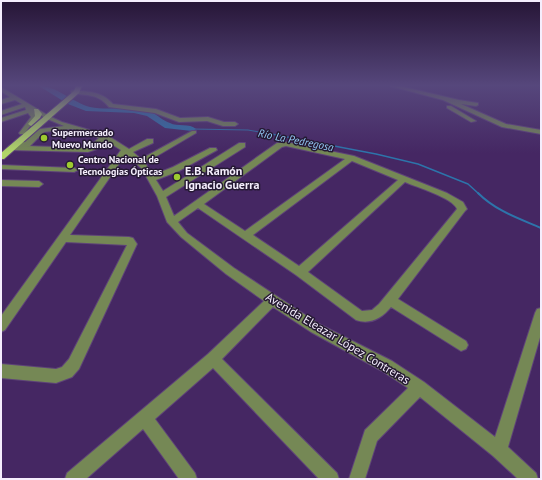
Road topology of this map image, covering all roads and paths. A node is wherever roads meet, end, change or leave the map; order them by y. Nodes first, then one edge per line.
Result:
1 (15, 108) edge
2 (31, 108) edge
3 (48, 108) edge
4 (129, 108) edge
5 (451, 108) edge
6 (465, 108) edge
7 (1, 113) edge
8 (38, 113) junction
9 (1, 120) edge
10 (473, 121) dead end
11 (235, 124) dead end
12 (75, 128) junction
13 (194, 132) dead end
14 (541, 132) edge
15 (22, 133) junction
16 (105, 136) junction
17 (150, 140) dead end
18 (242, 145) dead end
19 (14, 146) junction
20 (126, 150) junction
21 (213, 150) dead end
22 (1, 151) edge
23 (1, 157) edge
24 (351, 158) junction
25 (140, 162) junction
26 (1, 167) edge
27 (74, 170) dead end
28 (404, 179) junction
29 (151, 180) junction
30 (1, 183) edge
31 (39, 184) dead end
32 (161, 196) junction
33 (198, 204) junction
34 (172, 222) junction
35 (245, 236) junction
36 (61, 238) junction
37 (300, 272) junction
38 (272, 300) junction
39 (390, 300) junction
40 (541, 313) edge
41 (1, 326) edge
42 (539, 328) edge
43 (461, 345) dead end
44 (213, 359) junction
45 (1, 371) edge
46 (418, 387) junction
47 (144, 418) junction
48 (499, 450) junction
49 (73, 479) edge
50 (189, 479) edge
51 (331, 479) edge
52 (357, 479) edge
53 (530, 479) edge

1 - 7 street
2 - 8 street
3 - 8 main road
4 - 11 street
5 - 10 street
6 - 14 street
8 - 9 street
8 - 12 street, Avenida Eleazar López Contreras
8 - 15 main road
8 - 15 street
8 - 19 main road
12 - 16 street, Avenida Eleazar López Contreras
12 - 19 street
13 - 25 street
15 - 22 main road
16 - 19 street
16 - 20 street, Avenida Eleazar López Contreras
17 - 20 street
18 - 32 street
19 - 23 main road
20 - 25 street, Avenida Eleazar López Contreras
20 - 36 street
21 - 29 street
24 - 28 street
24 - 33 street
24 - 35 street
25 - 29 street, Avenida Eleazar López Contreras
26 - 27 street
28 - 37 street
28 - 39 street
29 - 32 street, Avenida Eleazar López Contreras
30 - 31 street
32 - 34 street, Avenida Eleazar López Contreras
33 - 34 street
33 - 35 street
34 - 38 street, Avenida Eleazar López Contreras
35 - 37 street
36 - 41 street
36 - 45 street
37 - 39 street
38 - 44 street
38 - 46 street, Avenida Eleazar López Contreras
39 - 43 street
40 - 42 street
42 - 48 street
44 - 47 street
44 - 51 street
46 - 48 street, Avenida Eleazar López Contreras
46 - 52 street
47 - 49 street
47 - 50 street
48 - 53 street, Avenida Eleazar López Contreras

